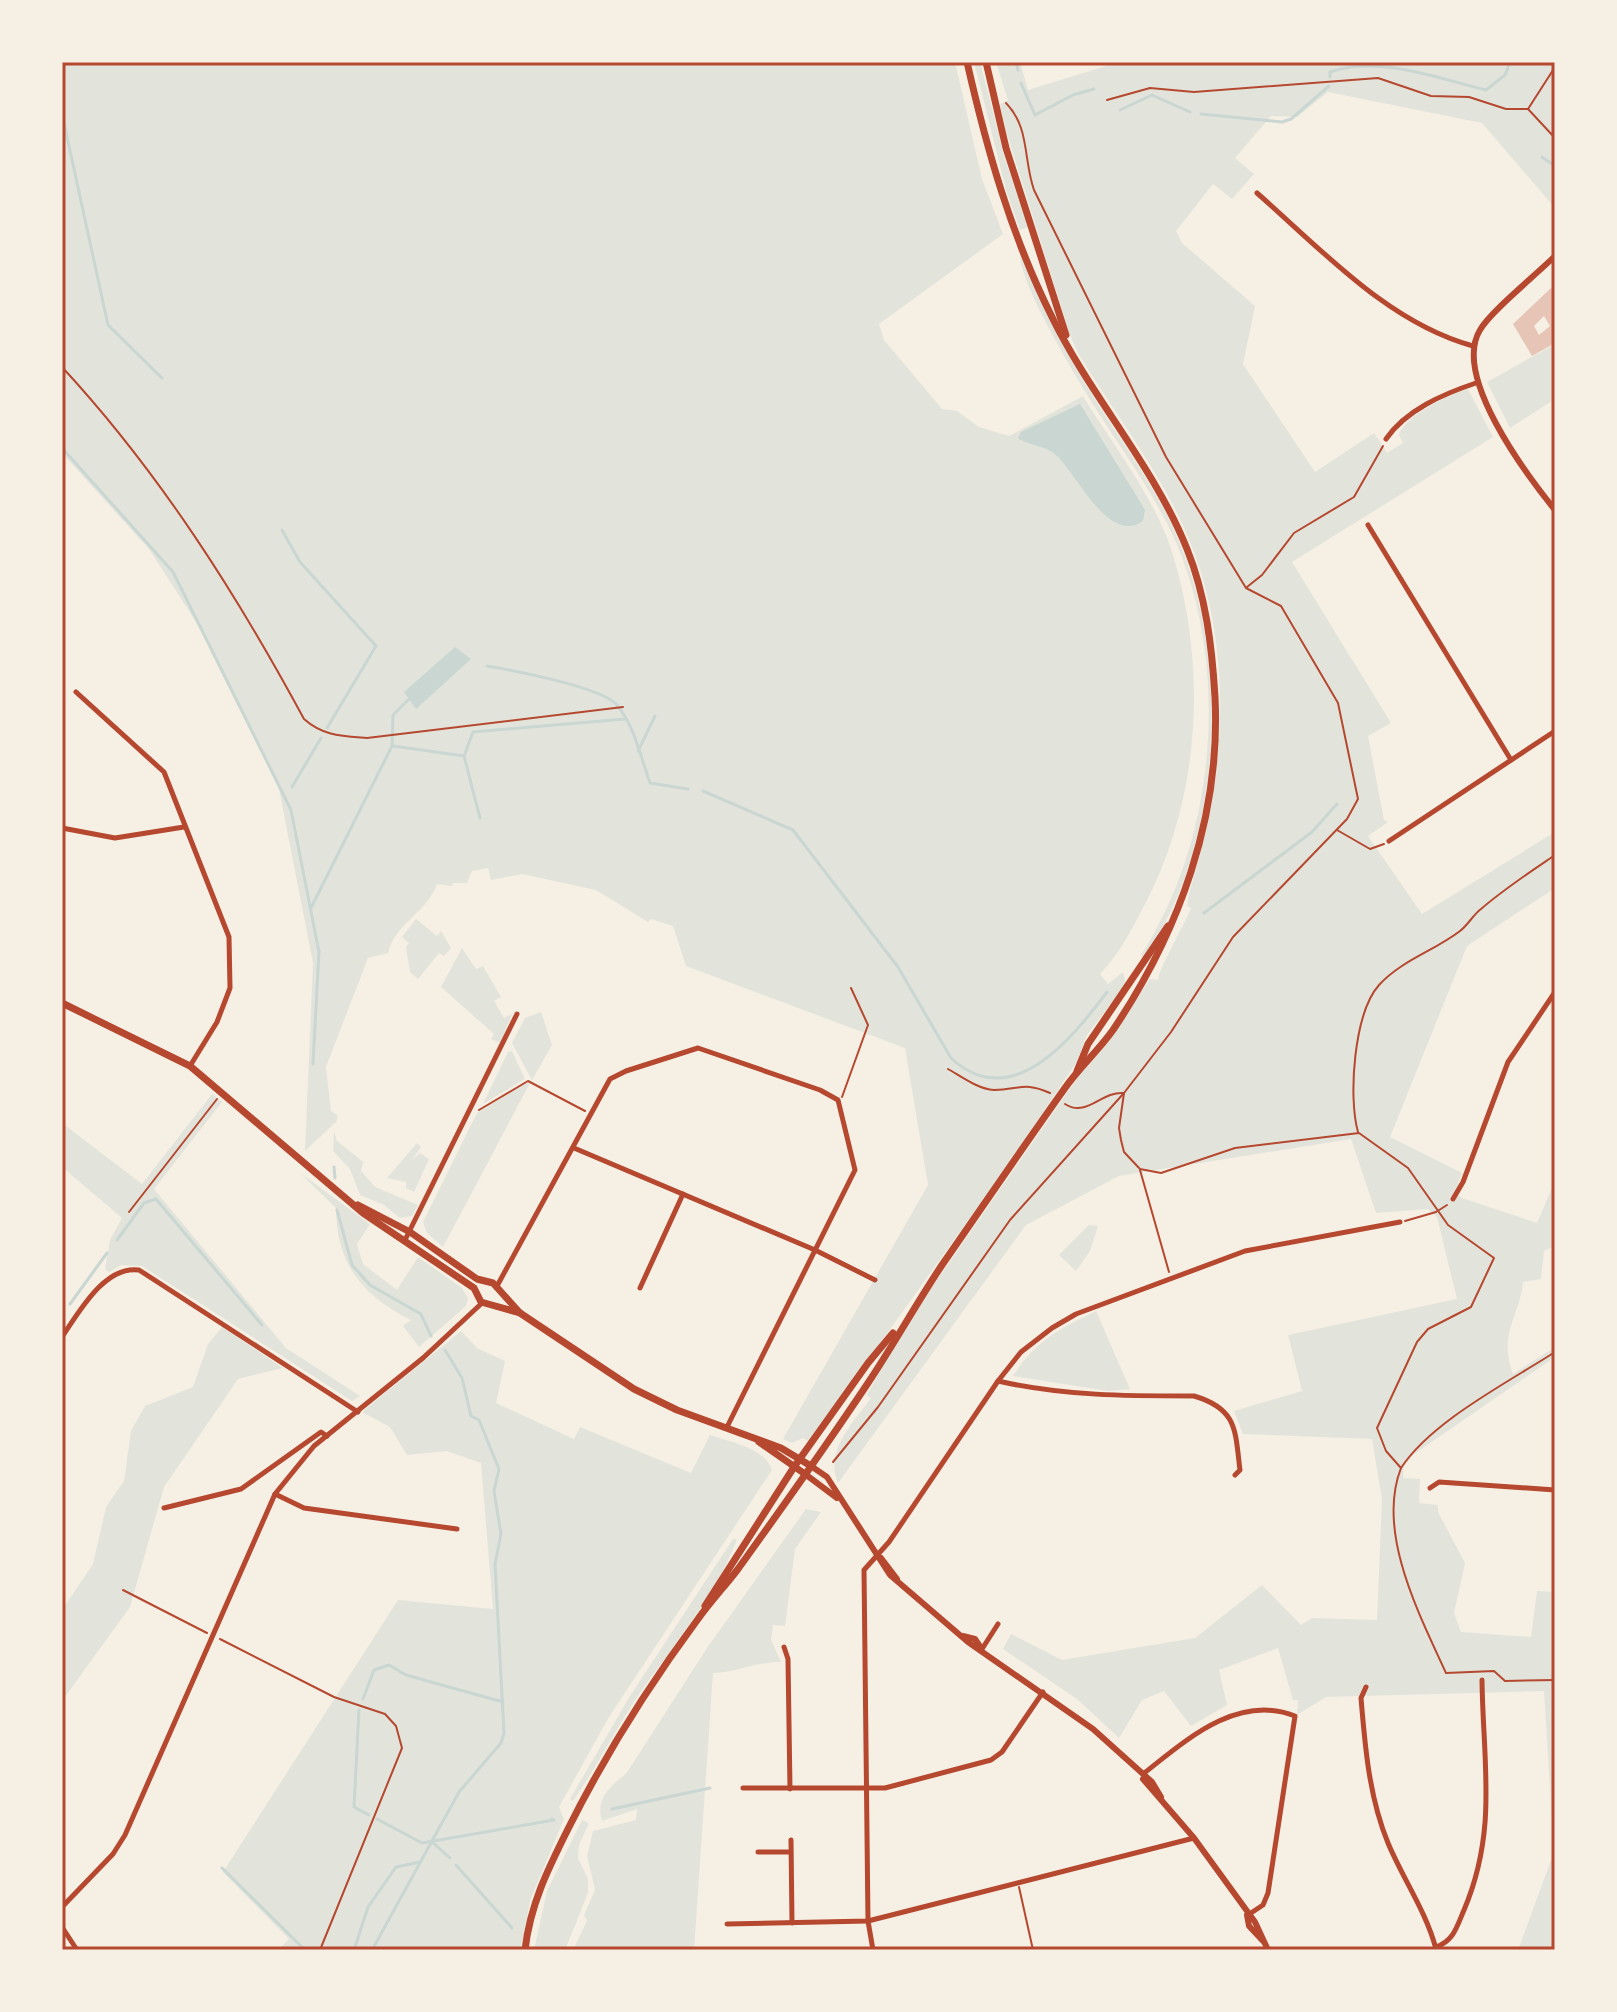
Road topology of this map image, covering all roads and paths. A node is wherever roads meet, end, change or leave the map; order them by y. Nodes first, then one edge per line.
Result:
1 (967, 62) edge
2 (986, 62) edge
3 (1555, 67) edge
4 (1107, 100) dead end
5 (1006, 103) dead end
6 (1528, 109) junction
7 (1555, 138) edge
8 (1257, 193) dead end
9 (1555, 256) edge
10 (1473, 346) junction
11 (1072, 353) junction
12 (62, 367) edge
13 (1476, 383) junction
14 (1386, 439) joint
15 (1555, 510) edge
16 (1368, 525) dead end
17 (1246, 588) junction
18 (76, 692) dead end
19 (623, 707) dead end
20 (1555, 731) edge
21 (1511, 760) junction
22 (184, 827) junction
23 (62, 828) edge
24 (1336, 829) junction
25 (1389, 841) joint
26 (1555, 855) edge
27 (1186, 887) junction
28 (851, 988) dead end
29 (1555, 992) edge
30 (62, 1003) edge
31 (517, 1014) dead end
32 (190, 1066) junction
33 (948, 1069) dead end
34 (1076, 1073) junction
35 (222, 1092) junction
36 (1124, 1093) junction
37 (838, 1100) junction
38 (477, 1110) dead end
39 (591, 1114) junction
40 (1359, 1133) junction
41 (574, 1148) junction
42 (1140, 1169) junction
43 (683, 1194) junction
44 (1453, 1199) joint
45 (129, 1212) dead end
46 (1436, 1212) junction
47 (1400, 1222) joint
48 (407, 1236) junction
49 (815, 1250) junction
50 (1171, 1279) junction
51 (875, 1280) dead end
52 (485, 1283) junction
53 (640, 1288) dead end
54 (498, 1289) junction
55 (478, 1293) junction
56 (482, 1303) junction
57 (492, 1304) junction
58 (520, 1313) junction
59 (900, 1326) junction
60 (62, 1337) edge
61 (1555, 1352) edge
62 (998, 1381) junction
63 (358, 1412) junction
64 (727, 1427) junction
65 (327, 1436) junction
66 (754, 1438) junction
67 (800, 1458) junction
68 (833, 1462) dead end
69 (811, 1466) junction
70 (794, 1467) junction
71 (1401, 1468) junction
72 (805, 1474) junction
73 (1235, 1475) dead end
74 (1430, 1488) dead end
75 (1555, 1490) edge
76 (275, 1494) junction
77 (838, 1498) junction
78 (164, 1508) dead end
79 (457, 1529) dead end
80 (878, 1556) junction
81 (123, 1590) dead end
82 (703, 1611) junction
83 (998, 1624) dead end
84 (211, 1634) junction
85 (784, 1647) dead end
86 (982, 1649) junction
87 (1482, 1680) dead end
88 (1555, 1680) edge
89 (1366, 1687) dead end
90 (1043, 1692) junction
91 (1141, 1775) junction
92 (743, 1788) dead end
93 (790, 1789) junction
94 (866, 1789) junction
95 (1194, 1838) junction
96 (791, 1840) dead end
97 (758, 1852) dead end
98 (790, 1852) junction
99 (1018, 1881) junction
100 (62, 1907) edge
101 (1247, 1915) junction
102 (868, 1921) junction
103 (792, 1923) junction
104 (727, 1924) dead end
105 (62, 1927) edge
106 (1436, 1949) edge
107 (77, 1950) edge
108 (320, 1950) edge
109 (525, 1950) edge
110 (873, 1950) edge
111 (1033, 1950) edge
112 (1268, 1950) edge

1 - 11 main road
2 - 11 main road
3 - 6 path
4 - 6 path
5 - 17 path
6 - 7 path
8 - 10 street
9 - 10 street
10 - 13 street
11 - 27 main road
12 - 19 path
13 - 14 street
13 - 15 street
14 - 17 path
16 - 21 street
17 - 24 path
18 - 22 street
20 - 21 street
21 - 25 street
22 - 23 street
22 - 32 street
24 - 25 path
24 - 36 path
26 - 40 path
27 - 34 main road
27 - 34 main road
28 - 37 path
29 - 44 street
30 - 32 main road
31 - 48 street
32 - 35 main road
33 - 36 path
34 - 59 main road
35 - 45 path
35 - 48 main road
36 - 42 path
36 - 68 path
37 - 39 street
37 - 49 street
38 - 39 path
39 - 41 street
40 - 42 path
40 - 46 path
41 - 43 street
41 - 54 street
42 - 50 path
43 - 49 street
43 - 53 street
44 - 46 path
46 - 47 path
46 - 71 path
47 - 50 street
48 - 52 main road
48 - 55 main road
49 - 51 street
49 - 64 street
50 - 62 street
52 - 54 main road
52 - 55 main road
54 - 57 main road
54 - 58 main road
55 - 56 main road
56 - 57 main road
56 - 63 street
57 - 58 main road
58 - 64 main road
59 - 67 main road
59 - 69 main road
60 - 63 street
61 - 71 path
62 - 73 street
62 - 80 street
63 - 65 street
64 - 66 main road
65 - 76 street
65 - 78 street
66 - 67 main road
66 - 70 main road
67 - 69 main road
67 - 70 main road
69 - 72 main road
69 - 77 street
70 - 72 main road
70 - 82 main road
71 - 88 path
72 - 77 street
72 - 82 main road
74 - 75 street
76 - 79 street
76 - 84 street
77 - 80 street
80 - 86 street
80 - 94 street
81 - 84 path
82 - 109 main road
83 - 86 street
84 - 100 street
84 - 108 path
85 - 93 street
86 - 90 street
87 - 106 street
89 - 106 street
90 - 91 street
90 - 94 street
91 - 95 street
91 - 101 street
92 - 93 street
93 - 94 street
94 - 102 street
95 - 99 street
95 - 101 street
96 - 98 street
97 - 98 street
98 - 103 street
99 - 102 street
99 - 111 path
101 - 112 street
102 - 103 street
102 - 110 street
103 - 104 street
105 - 107 street

